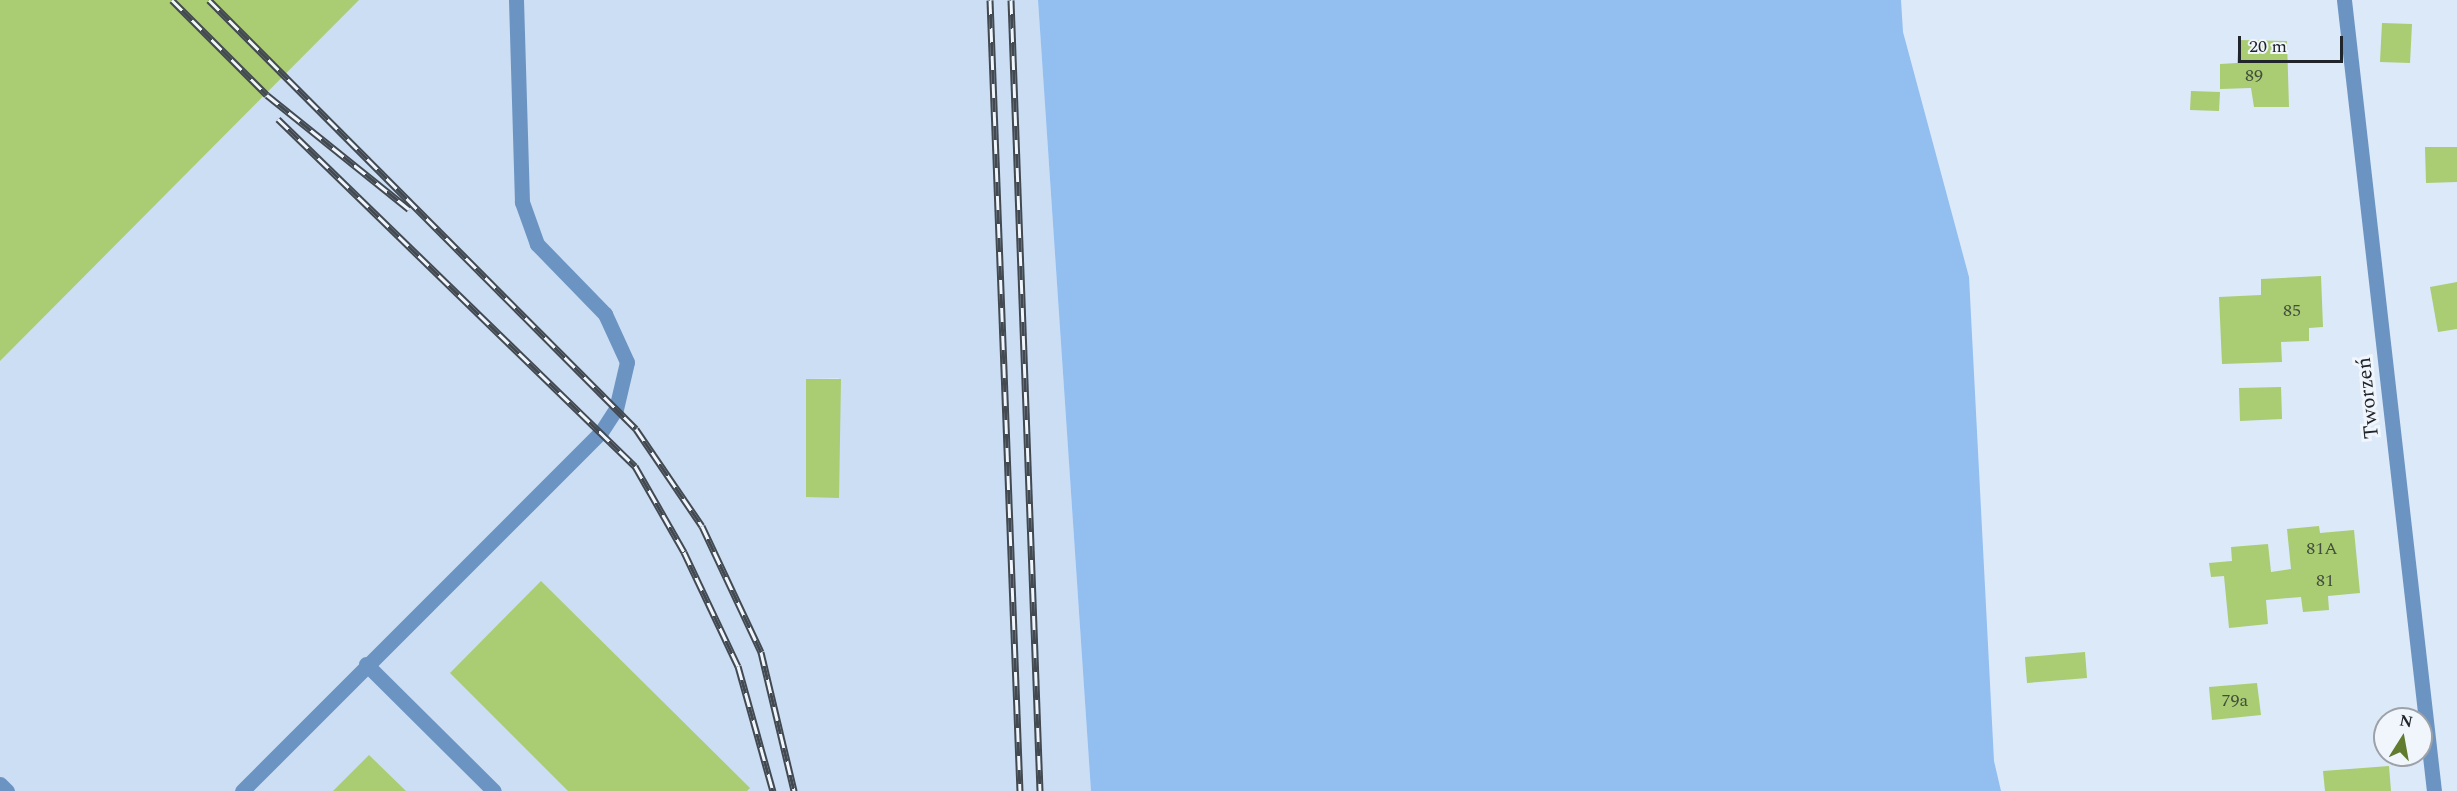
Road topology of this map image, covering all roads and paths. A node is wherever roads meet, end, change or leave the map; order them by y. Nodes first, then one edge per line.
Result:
1 (516, 0) edge
2 (2344, 0) edge
3 (366, 664) junction
4 (0, 784) edge
5 (7, 791) edge
6 (242, 791) edge
7 (494, 791) edge
8 (2434, 791) edge

1 - 3 street
2 - 8 street, Tworzeń
3 - 6 street
3 - 7 street
4 - 5 street

